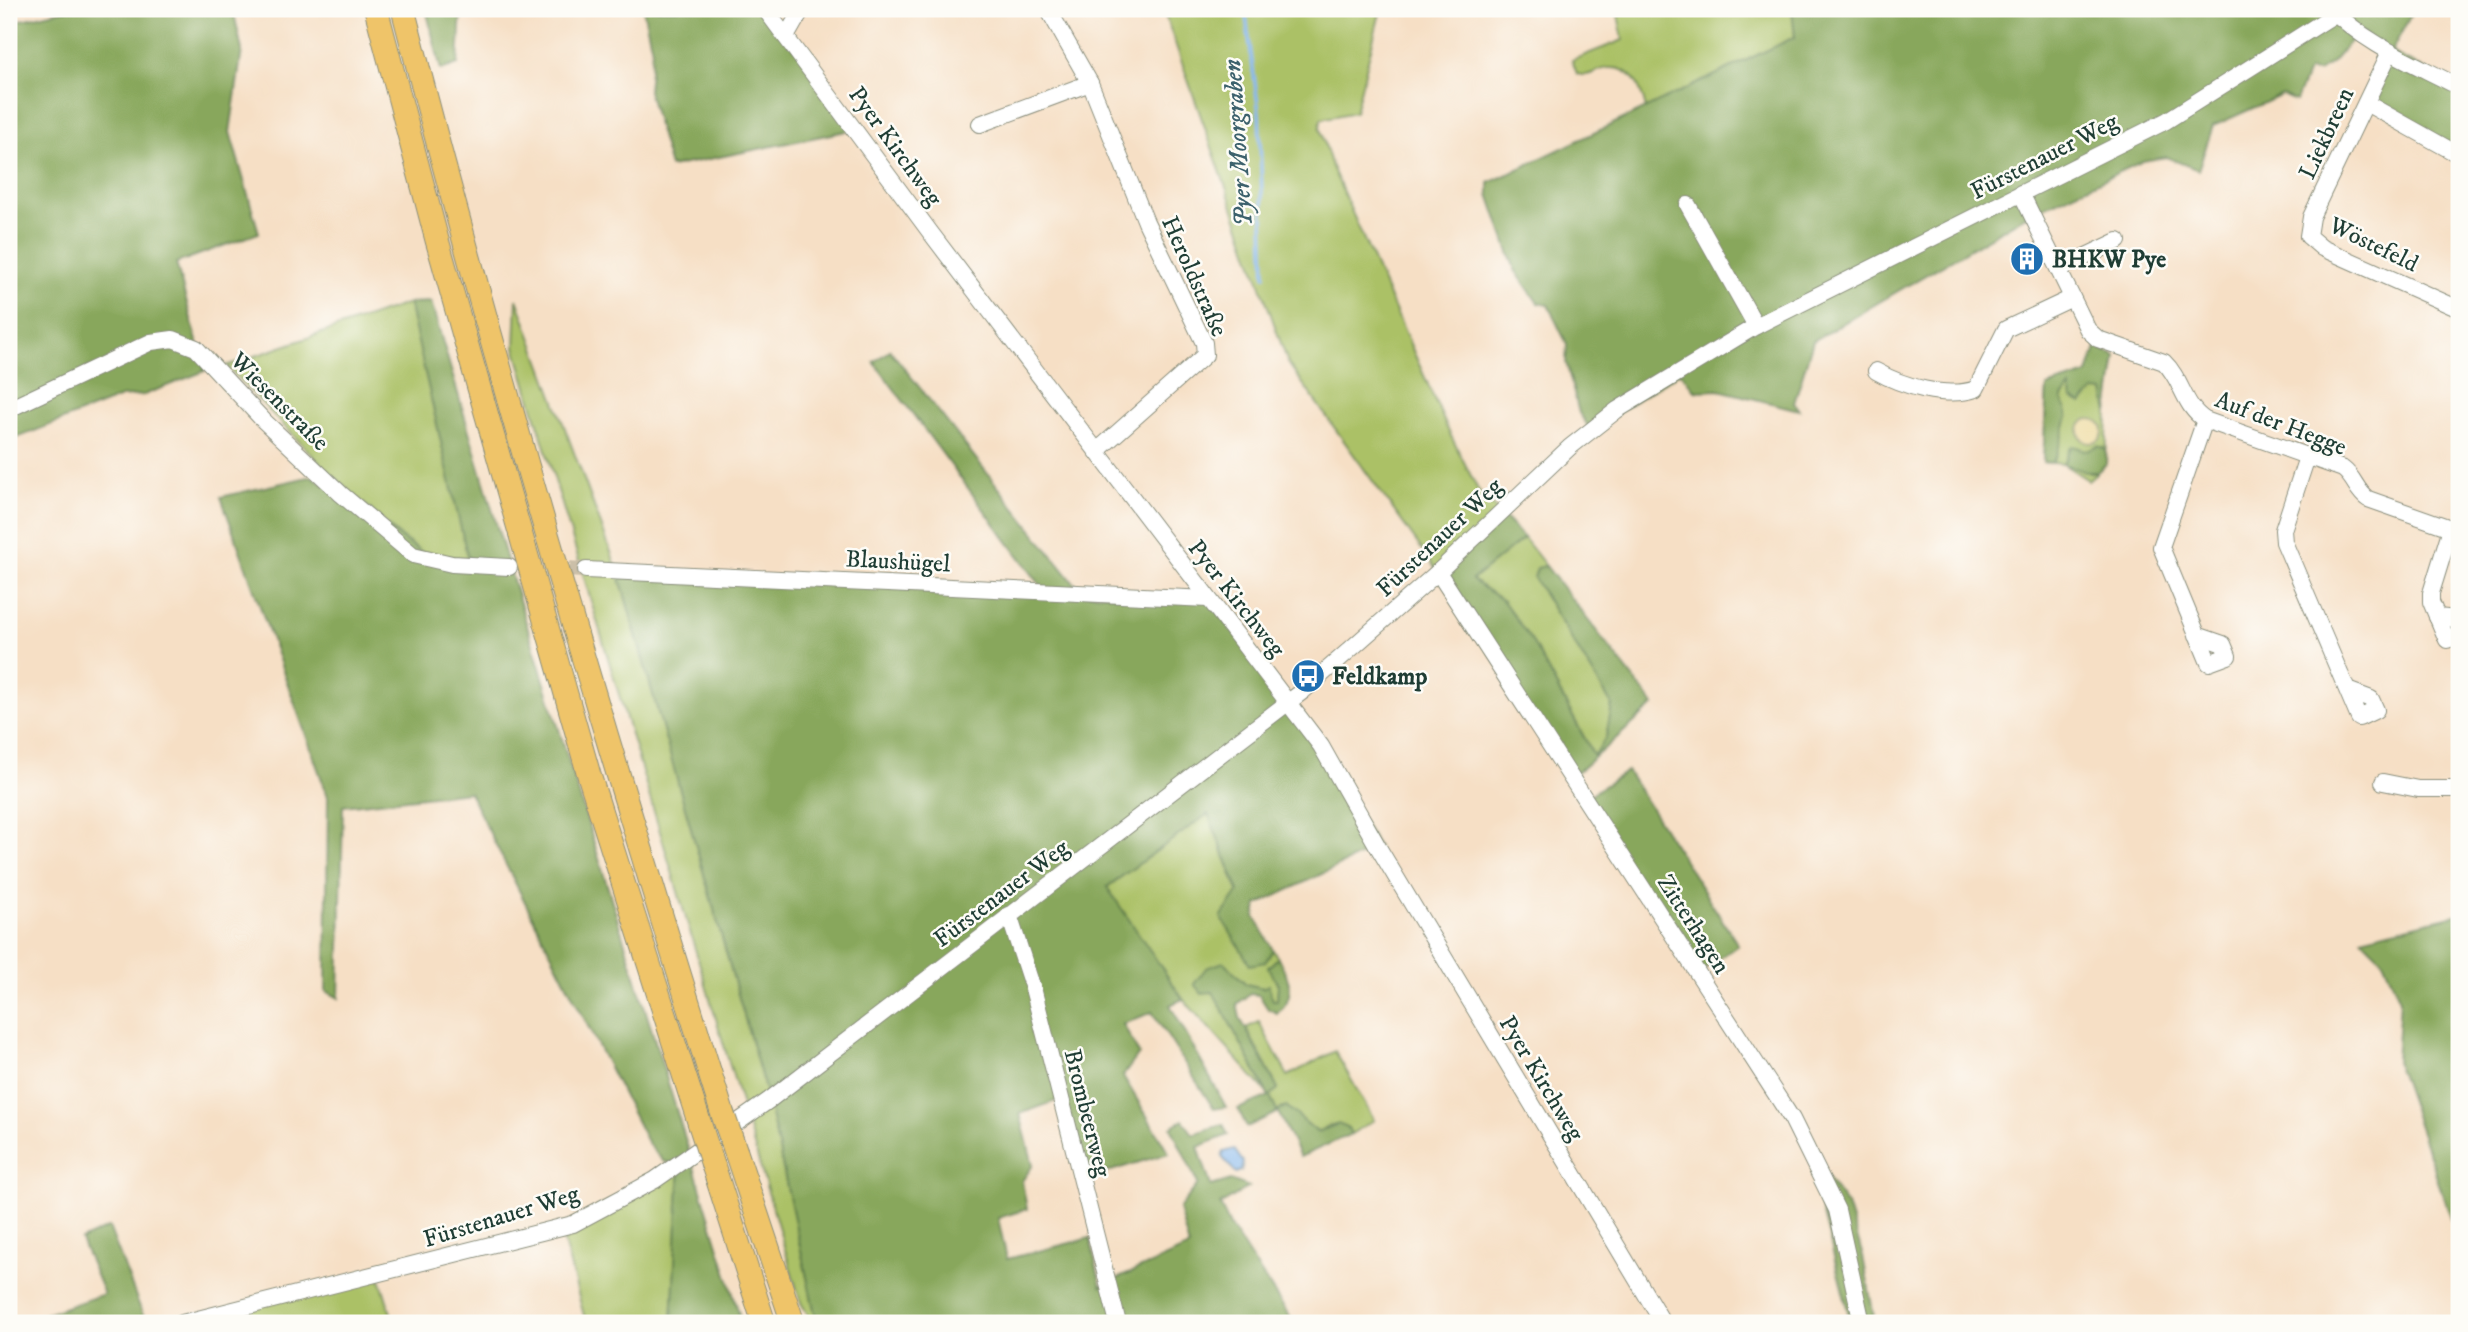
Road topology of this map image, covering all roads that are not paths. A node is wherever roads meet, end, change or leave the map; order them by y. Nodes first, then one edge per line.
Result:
1 (376, 9) edge
2 (403, 9) edge
3 (765, 9) edge
4 (802, 9) edge
5 (1048, 9) edge
6 (2337, 10) edge
7 (786, 37) junction
8 (2390, 51) junction
9 (1090, 83) junction
10 (2459, 87) edge
11 (2365, 103) junction
12 (980, 124) dead end
13 (2459, 155) edge
14 (2021, 193) junction
15 (1688, 205) dead end
16 (2308, 236) joint
17 (2118, 241) dead end
18 (2059, 269) junction
19 (2072, 298) junction
20 (2459, 309) edge
21 (1756, 326) junction
22 (1876, 371) dead end
23 (9, 409) edge
24 (2205, 420) junction
25 (1098, 450) junction
26 (2307, 457) junction
27 (2455, 530) edge
28 (509, 567) tunnel mouth
29 (586, 570) tunnel mouth
30 (1438, 572) junction
31 (1208, 599) junction
32 (2437, 617) junction
33 (2459, 625) edge
34 (2197, 635) dead end
35 (2459, 636) edge
36 (2347, 690) dead end
37 (1289, 702) junction
38 (2382, 782) dead end
39 (2459, 789) edge
40 (1009, 915) junction
41 (182, 1323) edge
42 (764, 1323) edge
43 (793, 1323) edge
44 (1118, 1323) edge
45 (1663, 1323) edge
46 (1862, 1323) edge

1 - 42 highway, bridge
2 - 43 highway, bridge
3 - 7 street, Pyer Kirchweg
4 - 7 street
5 - 9 street, Heroldstraße
6 - 8 street
6 - 14 street, Fürstenauer Weg
7 - 25 street, Pyer Kirchweg
8 - 10 street
8 - 11 street, Liekbreen
9 - 12 street
9 - 25 street, Heroldstraße
11 - 13 street
11 - 16 street, Liekbreen
14 - 18 street, Auf der Hegge
14 - 21 street, Fürstenauer Weg
15 - 21 street
16 - 20 street, Wöstefeld
17 - 18 street
18 - 19 street, Auf der Hegge
19 - 22 street
19 - 24 street, Auf der Hegge
21 - 30 street, Fürstenauer Weg
23 - 28 street, Wiesenstraße
24 - 26 street, Auf der Hegge
24 - 34 street
25 - 31 street, Pyer Kirchweg
26 - 27 street, Auf der Hegge
26 - 36 street
27 - 32 street
29 - 31 street, Blaushügel
30 - 37 street, Fürstenauer Weg
30 - 46 street, Zitterhagen
31 - 37 street, Pyer Kirchweg
32 - 33 street
32 - 35 street
37 - 40 street, Fürstenauer Weg
37 - 45 street, Pyer Kirchweg
38 - 39 street
40 - 41 street, Fürstenauer Weg
40 - 44 street, Brombeerweg

